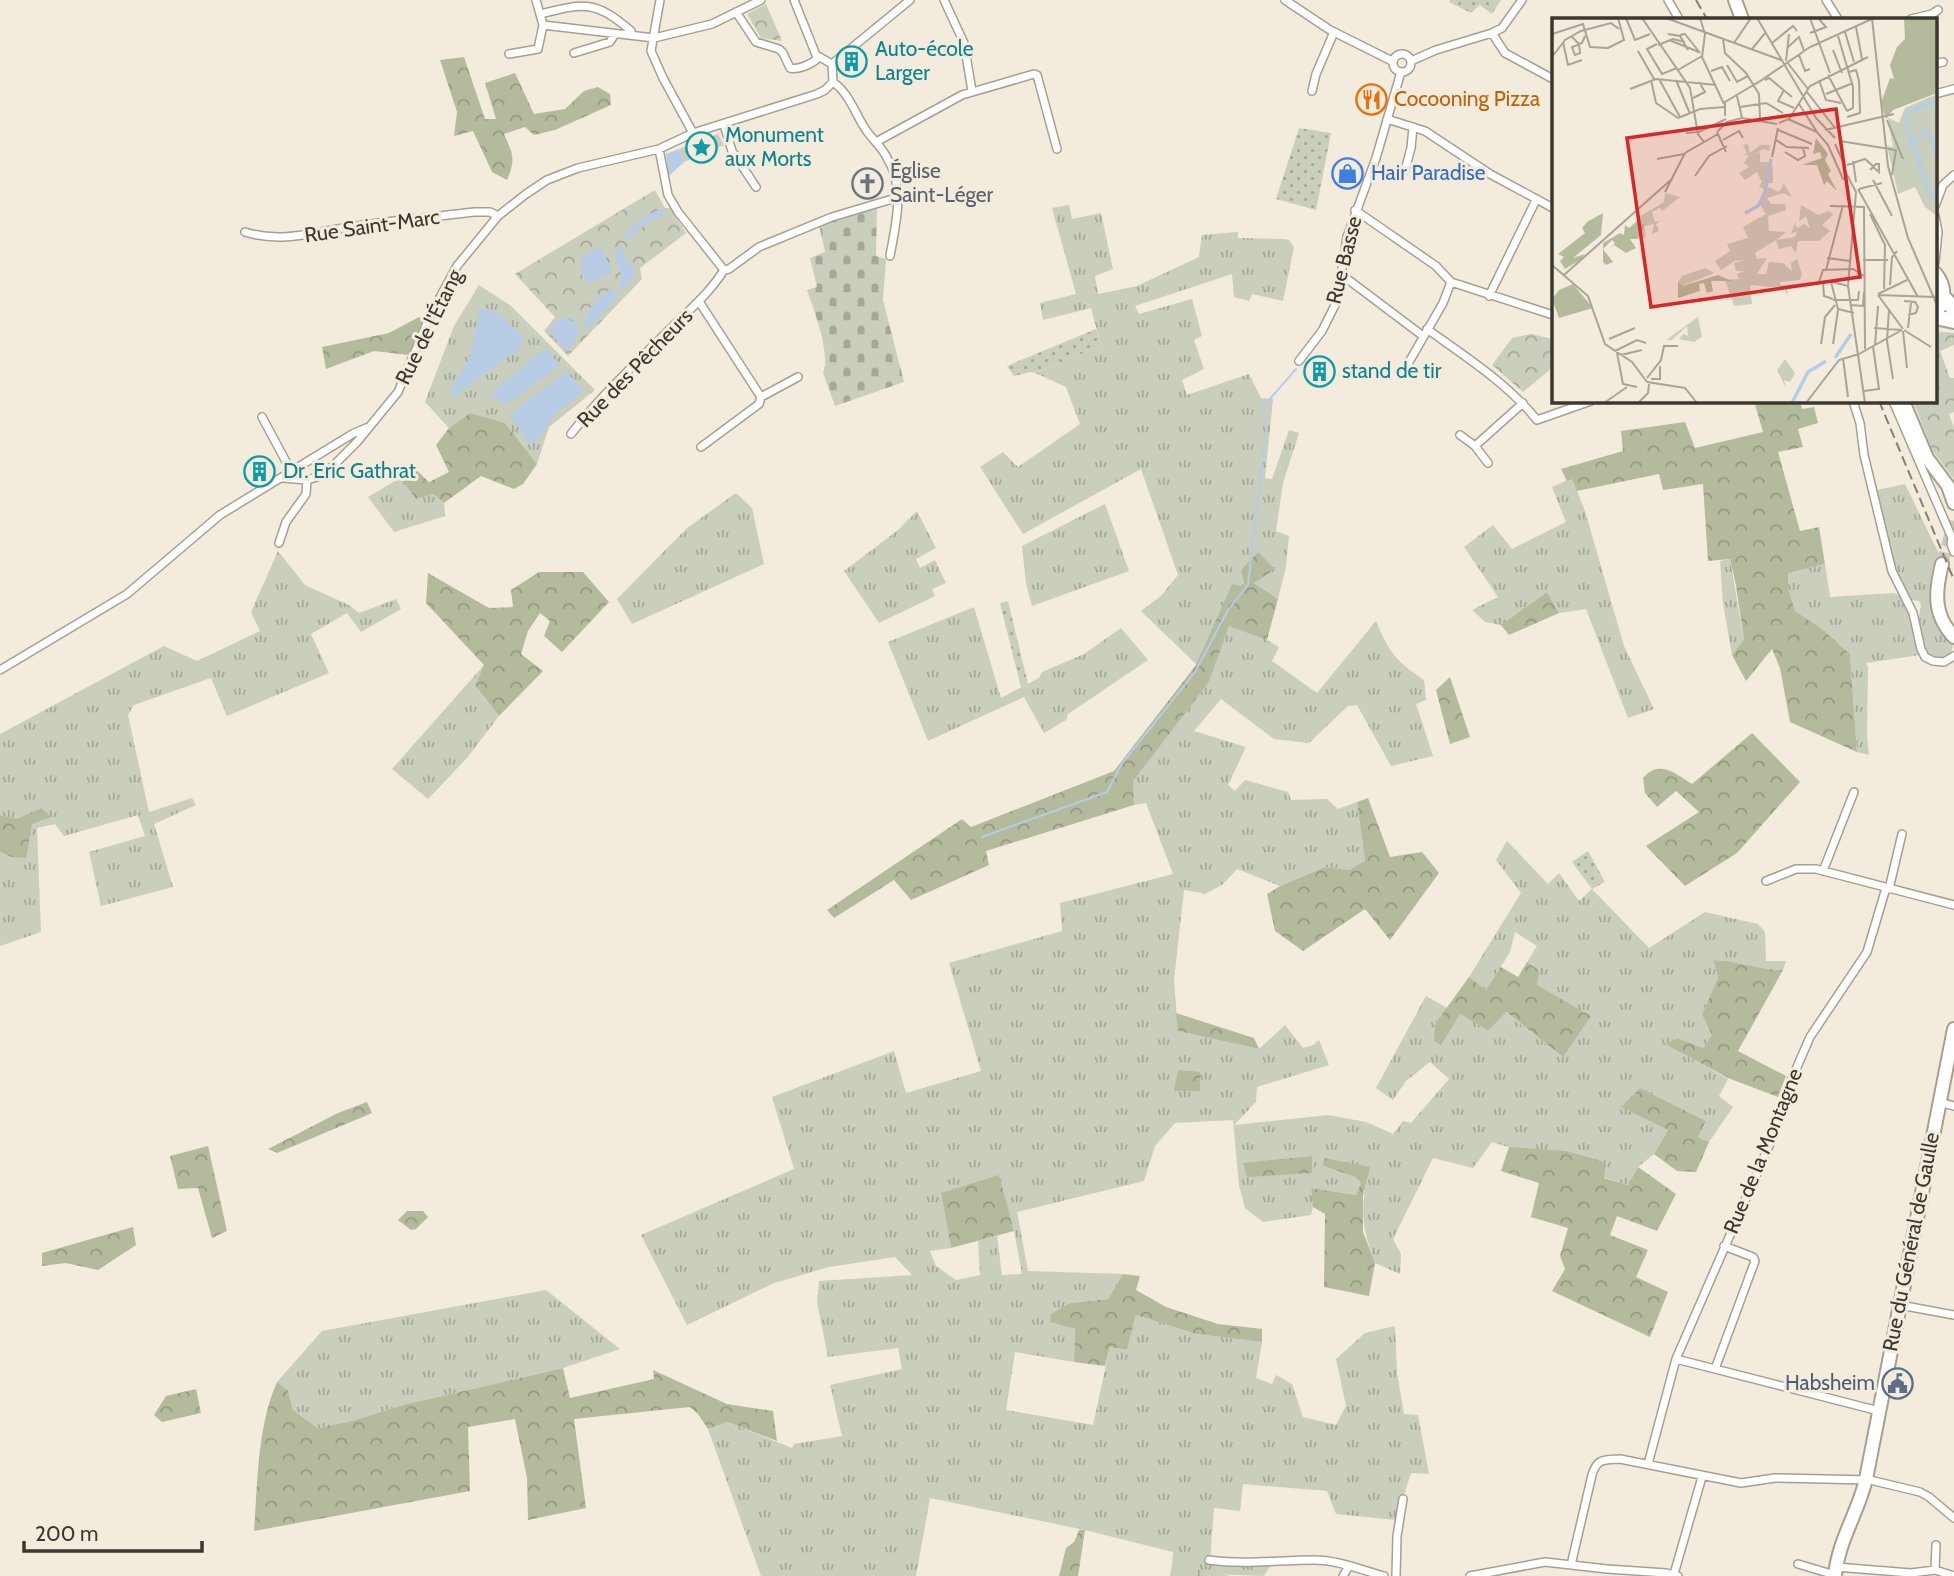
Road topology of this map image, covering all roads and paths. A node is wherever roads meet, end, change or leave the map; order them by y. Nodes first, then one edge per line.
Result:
1 (536, 0) edge
2 (660, 0) edge
3 (761, 0) edge
4 (794, 0) edge
5 (910, 0) edge
6 (944, 0) edge
7 (1285, 0) edge
8 (1522, 0) edge
9 (1668, 0) edge
10 (1735, 0) edge
11 (1825, 0) edge
12 (1938, 10) dead end
13 (736, 12) junction
14 (540, 14) junction
15 (1678, 18) edge
16 (1742, 18) edge
17 (1837, 18) edge
18 (1915, 18) edge
19 (542, 26) junction
20 (1334, 32) junction
21 (1493, 33) junction
22 (615, 34) junction
23 (632, 35) junction
24 (654, 38) junction
25 (573, 53) dead end
26 (509, 54) dead end
27 (818, 58) junction
28 (1392, 61) junction
29 (1411, 61) junction
30 (832, 64) junction
31 (1401, 72) junction
32 (1552, 78) edge
33 (833, 82) junction
34 (1954, 89) edge
35 (972, 91) junction
36 (1312, 91) dead end
37 (1937, 93) edge
38 (1387, 119) junction
39 (724, 125) junction
40 (1413, 127) junction
41 (693, 134) junction
42 (876, 142) junction
43 (659, 149) junction
44 (1057, 149) dead end
45 (1405, 170) dead end
46 (1954, 175) edge
47 (1937, 181) edge
48 (1944, 185) junction
49 (756, 187) dead end
50 (899, 197) junction
51 (1536, 200) junction
52 (1937, 201) edge
53 (1552, 208) edge
54 (1355, 210) junction
55 (498, 216) junction
56 (244, 232) dead end
57 (890, 256) dead end
58 (724, 270) junction
59 (1342, 275) junction
60 (1937, 276) edge
61 (1451, 282) junction
62 (1489, 296) junction
63 (1944, 298) junction
64 (700, 303) junction
65 (1954, 309) edge
66 (1937, 311) edge
67 (1552, 315) edge
68 (1937, 316) edge
69 (1954, 321) edge
70 (1425, 333) junction
71 (1299, 361) dead end
72 (1409, 362) dead end
73 (799, 377) dead end
74 (761, 397) junction
75 (1588, 402) edge
76 (1853, 402) edge
77 (1893, 402) edge
78 (1903, 402) edge
79 (1522, 403) junction
80 (262, 417) dead end
81 (367, 428) junction
82 (571, 434) dead end
83 (1460, 435) dead end
84 (1475, 446) junction
85 (701, 447) dead end
86 (319, 456) junction
87 (1488, 463) dead end
88 (292, 471) junction
89 (328, 471) junction
90 (283, 478) junction
91 (303, 479) junction
92 (1954, 503) edge
93 (1951, 528) edge
94 (1953, 538) edge
95 (279, 543) dead end
96 (1954, 552) edge
97 (1942, 564) tunnel mouth
98 (1954, 637) edge
99 (1954, 656) edge
100 (0, 670) edge
101 (1854, 792) dead end
102 (1902, 834) dead end
103 (1823, 871) junction
104 (1766, 881) dead end
105 (1888, 889) junction
106 (1954, 905) edge
107 (1954, 1029) edge
108 (1939, 1102) junction
109 (1954, 1105) edge
110 (1724, 1246) junction
111 (1899, 1305) junction
112 (1954, 1315) edge
113 (1676, 1359) junction
114 (1715, 1369) junction
115 (1879, 1411) junction
116 (1648, 1464) junction
117 (1702, 1477) junction
118 (1866, 1479) junction
119 (1403, 1500) dead end
120 (1954, 1518) edge
121 (1936, 1545) dead end
122 (1209, 1560) dead end
123 (1798, 1564) dead end
124 (1572, 1565) junction
125 (1349, 1566) junction
126 (1935, 1570) junction
127 (1607, 1573) edge
128 (1835, 1573) edge
129 (1921, 1574) edge
130 (1676, 1575) edge
131 (1343, 1576) edge
132 (1384, 1576) edge
133 (1395, 1576) edge
134 (1470, 1576) edge
135 (1954, 1576) edge

1 - 14 street
2 - 24 street
3 - 13 street
4 - 27 street
5 - 30 street
6 - 35 street
7 - 20 street
8 - 21 street
9 - 15 street
10 - 16 main road
11 - 17 street
12 - 18 street
13 - 24 street
13 - 27 street
14 - 19 street
14 - 23 street
19 - 22 street
19 - 26 street
20 - 28 street
20 - 36 street
21 - 29 street
21 - 32 street
22 - 23 street
22 - 25 street
23 - 24 street
24 - 41 street
27 - 30 street
28 - 29 street
28 - 31 street
29 - 31 street
30 - 33 street
31 - 38 street, Rue Basse
33 - 39 street, Rue de l'Étang
33 - 42 street
34 - 37 street
35 - 42 street
35 - 44 street
38 - 40 street
38 - 54 street, Rue Basse
39 - 41 street, Rue de l'Étang
39 - 49 street
40 - 45 street
40 - 51 street
41 - 43 street, Rue de l'Étang
42 - 50 street
43 - 55 street, Rue de l'Étang
43 - 58 street
46 - 48 street
47 - 48 street
48 - 52 street
50 - 57 street
50 - 58 street
51 - 53 street
51 - 62 street
54 - 59 street, Rue Basse
54 - 61 street
55 - 56 street, Rue Saint-Marc
55 - 81 street, Rue de l'Étang
58 - 64 street, Rue des Pêcheurs
59 - 70 street
59 - 71 street, Rue Basse
60 - 63 main road
61 - 62 street
61 - 70 street
62 - 67 street
63 - 65 highway
63 - 66 main road
64 - 74 street
64 - 82 street, Rue des Pêcheurs
68 - 69 highway
70 - 72 street
70 - 79 street
73 - 74 street
74 - 85 street
75 - 79 street
76 - 99 street
77 - 93 street
78 - 92 main road
79 - 84 street
80 - 88 street
81 - 86 street, Rue de l'Étang
81 - 89 street, Rue de l'Étang
83 - 84 street
84 - 87 street
86 - 88 street, Rue de l'Étang
86 - 89 street
88 - 90 street, Rue de l'Étang
88 - 91 street
89 - 91 street, Rue de l'Étang
90 - 91 street, Rue de l'Étang
90 - 100 street, Rue de l'Étang
91 - 95 street
93 - 94 street
94 - 96 street
97 - 98 main road
101 - 103 street
102 - 105 street, Rue de la Montagne
103 - 104 street
103 - 105 street
105 - 106 street
105 - 110 street, Rue de la Montagne
107 - 108 main road, Rue du Général de Gaulle
108 - 109 street
108 - 111 main road, Rue du Général de Gaulle
110 - 113 street, Rue de la Montagne
110 - 114 street
111 - 112 street
111 - 115 main road, Rue du Général de Gaulle
113 - 114 street
113 - 116 street, Rue de la Montagne
114 - 115 street
115 - 118 main road, Rue du Général de Gaulle
116 - 117 street
116 - 124 street
117 - 118 street
117 - 130 street
118 - 120 street
118 - 128 main road, Rue du Général de Gaulle
119 - 133 street
121 - 126 street
122 - 125 street
123 - 128 street
124 - 127 street
124 - 134 street
125 - 131 street
125 - 132 street
126 - 129 street
126 - 135 street
127 - 130 street
128 - 129 street

